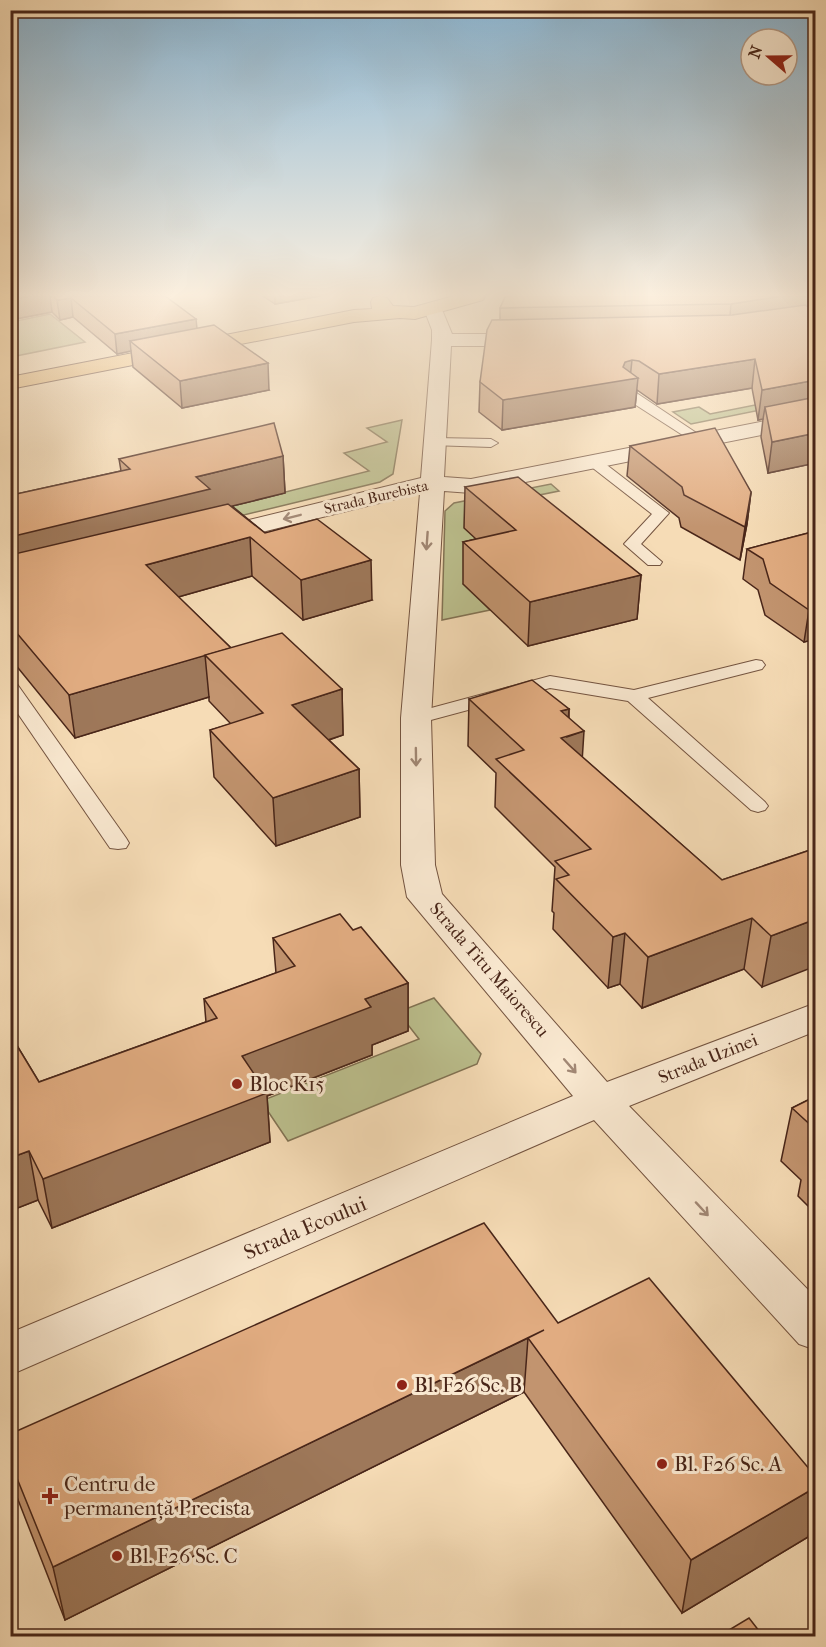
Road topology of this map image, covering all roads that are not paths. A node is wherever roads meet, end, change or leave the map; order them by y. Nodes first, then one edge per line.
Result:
1 (62, 373) edge
2 (440, 373) edge
3 (10, 383) edge
4 (630, 394) edge
5 (816, 417) edge
6 (700, 440) junction
7 (435, 442) junction
8 (491, 443) dead end
9 (594, 462) junction
10 (430, 483) junction
11 (192, 541) edge
12 (654, 562) dead end
13 (756, 665) dead end
14 (10, 688) edge
15 (634, 696) junction
16 (416, 718) junction
17 (758, 806) dead end
18 (118, 843) dead end
19 (816, 1016) edge
20 (600, 1101) junction
21 (816, 1330) edge
22 (10, 1355) edge

1 - 3 main road
2 - 7 street, Strada Titu Maiorescu
4 - 6 lane
5 - 6 street, Strada Burebista
6 - 9 street, Strada Burebista
7 - 8 lane
7 - 10 street, Strada Titu Maiorescu
9 - 10 street, Strada Burebista
9 - 12 lane
10 -> 11 street, Strada Burebista
10 -> 16 street, Strada Titu Maiorescu
13 - 15 lane
14 - 18 lane
15 - 16 lane
15 - 17 lane
16 -> 20 street, Strada Titu Maiorescu
19 - 20 street, Strada Uzinei
20 -> 21 street, Strada Titu Maiorescu
20 - 22 street, Strada Ecoului

